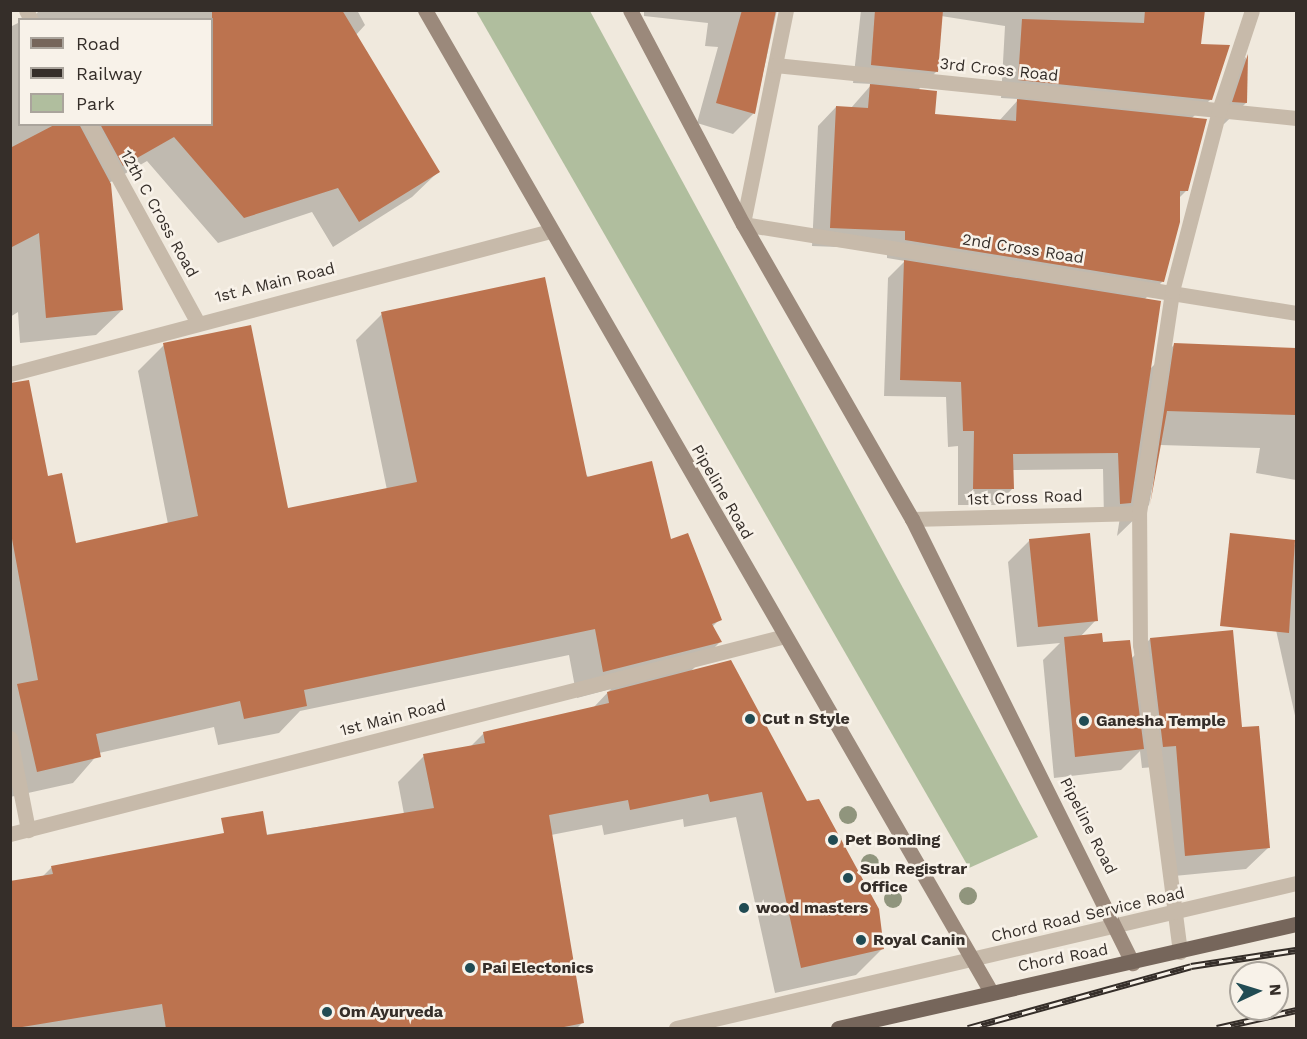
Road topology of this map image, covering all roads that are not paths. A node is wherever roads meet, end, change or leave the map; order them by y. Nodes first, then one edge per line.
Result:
1 (425, 10) edge
2 (630, 10) edge
3 (786, 10) edge
4 (1252, 10) edge
5 (775, 65) junction
6 (1219, 110) junction
7 (1296, 118) edge
8 (90, 126) edge
9 (743, 224) junction
10 (550, 231) junction
11 (1172, 291) junction
12 (1296, 313) edge
13 (197, 321) junction
14 (10, 374) edge
15 (1139, 513) junction
16 (912, 519) junction
17 (784, 636) junction
18 (10, 738) edge
19 (28, 830) junction
20 (10, 834) edge
21 (1296, 883) edge
22 (1176, 913) junction
23 (1296, 924) edge
24 (1118, 925) junction
25 (1180, 952) junction
26 (972, 960) junction
27 (1132, 963) junction
28 (990, 990) junction
29 (676, 1029) edge
30 (838, 1029) edge

1 - 10 main road, Pipeline Road
2 - 9 main road, Pipeline Road
3 - 5 street
4 - 6 street
5 - 6 street, 3rd Cross Road
5 - 9 street
6 - 7 street, 3rd Cross Road
6 - 11 street
8 - 13 street, 12th C Cross Road
9 - 11 street, 2nd Cross Road
9 - 16 main road, Pipeline Road
10 - 13 street, 1st A Main Road
10 - 17 main road, Pipeline Road
11 - 12 street, 2nd Cross Road
11 - 15 street
13 - 14 street, 1st A Main Road
15 - 16 street, 1st Cross Road
15 - 22 street
16 - 24 main road, Pipeline Road
17 - 19 street, 1st Main Road
17 - 26 main road, Pipeline Road
18 - 19 street
19 - 20 street, 1st Main Road
21 - 22 street, Chord Road Service Road
22 - 24 street, Chord Road Service Road
22 - 25 street
23 - 25 main road, Chord Road
24 - 26 street, Chord Road Service Road
24 - 27 main road, Pipeline Road
25 - 27 main road, Chord Road
26 - 28 main road, Pipeline Road
26 - 29 street, Chord Road Service Road
27 - 28 main road, Chord Road
28 - 30 main road, Chord Road

